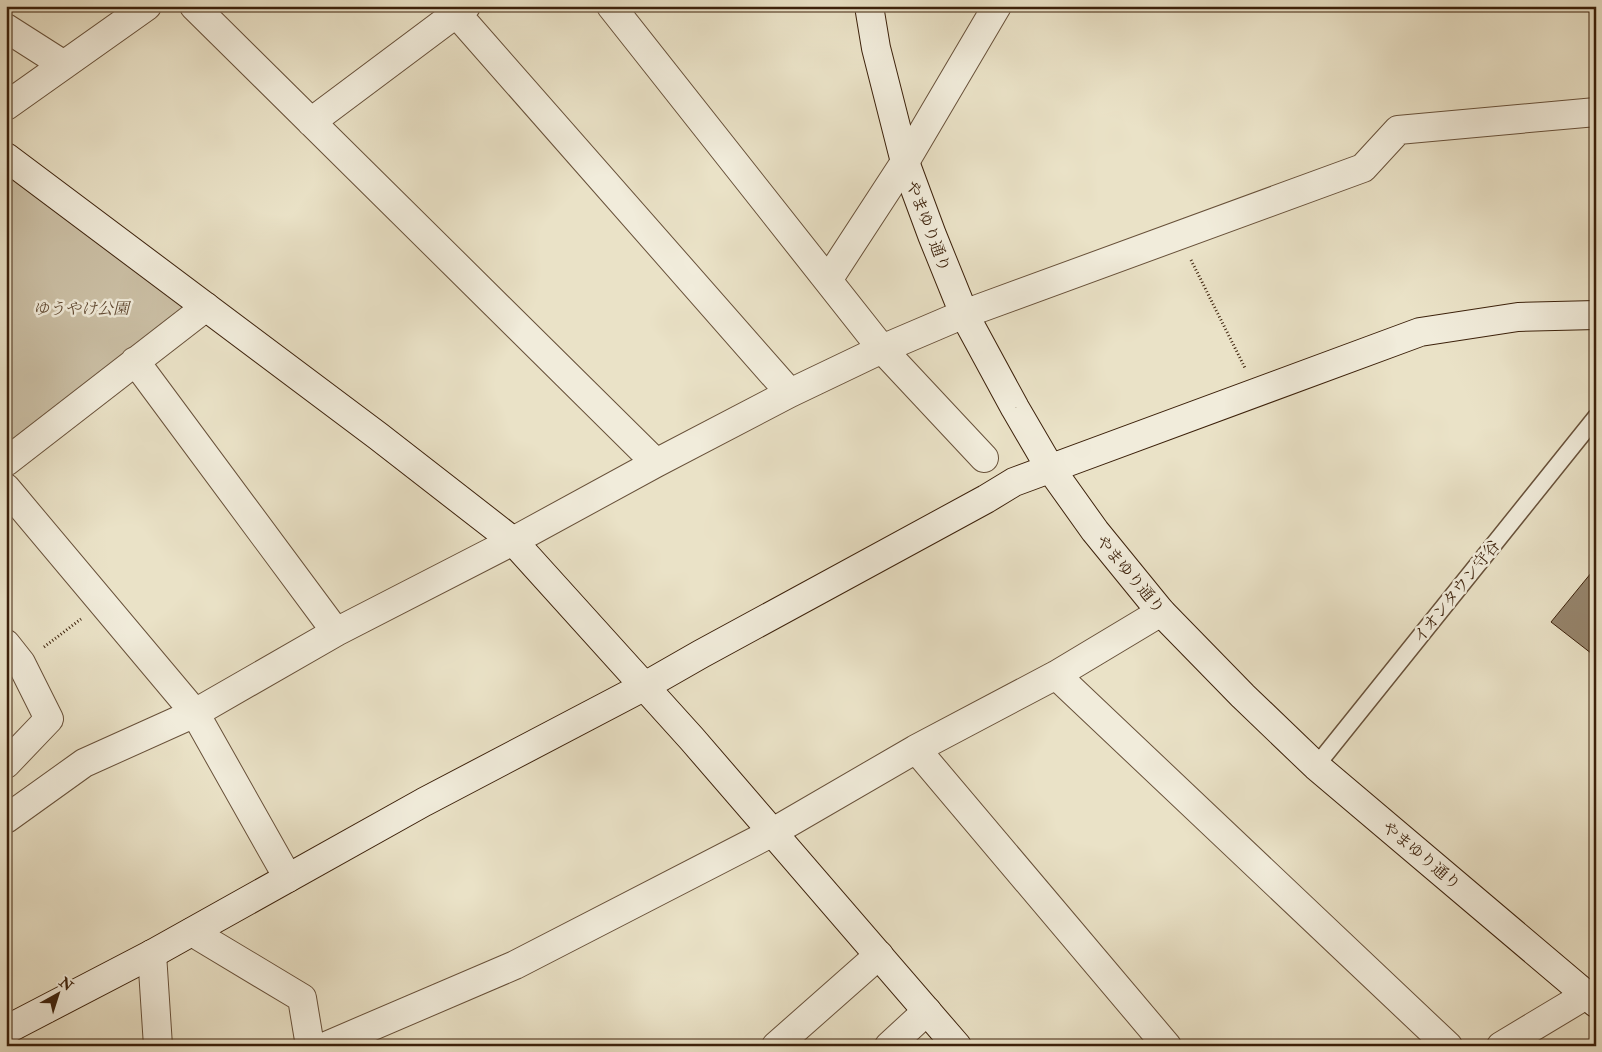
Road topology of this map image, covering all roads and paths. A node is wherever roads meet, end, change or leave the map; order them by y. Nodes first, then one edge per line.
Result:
1 (147, 6) edge
2 (194, 6) edge
3 (611, 6) edge
4 (869, 6) edge
5 (997, 6) edge
6 (461, 10) edge
7 (6, 28) edge
8 (64, 65) junction
9 (6, 106) edge
10 (1596, 112) edge
11 (311, 122) junction
12 (6, 157) edge
13 (905, 162) junction
14 (1179, 234) junction
15 (828, 280) junction
16 (206, 307) junction
17 (964, 314) junction
18 (1596, 315) edge
19 (882, 349) junction
20 (136, 361) junction
21 (1256, 392) junction
22 (790, 393) junction
23 (1596, 417) edge
24 (984, 458) dead end
25 (6, 462) edge
26 (656, 463) junction
27 (1050, 468) junction
28 (6, 488) edge
29 (513, 541) junction
30 (103, 603) junction
31 (1161, 612) junction
32 (336, 632) junction
33 (14, 654) edge
34 (1056, 675) junction
35 (645, 686) junction
36 (195, 713) junction
37 (916, 749) junction
38 (6, 764) edge
39 (1316, 766) junction
40 (6, 819) edge
41 (773, 832) junction
42 (288, 878) junction
43 (192, 932) junction
44 (152, 954) junction
45 (879, 955) junction
46 (1591, 999) edge
47 (927, 1011) junction
48 (6, 1030) edge
49 (158, 1046) edge
50 (310, 1046) edge
51 (326, 1046) edge
52 (776, 1046) edge
53 (889, 1046) edge
54 (957, 1046) edge
55 (1167, 1046) edge
56 (1448, 1046) edge
57 (1501, 1046) edge

1 - 8 street
2 - 11 street
3 - 15 street
4 - 13 street, やまゆり通り
5 - 13 street
6 - 11 street
6 - 22 street
7 - 8 street
8 - 9 street
10 - 14 street
11 - 26 street
12 - 16 street
13 - 15 street
13 - 17 street, やまゆり通り
14 - 17 street
14 - 21 path
15 - 19 street
16 - 20 street
16 - 29 street
17 - 19 street
17 - 27 street, やまゆり通り
18 - 21 street
19 - 22 street
19 - 24 street
20 - 25 street
20 - 32 street
21 - 27 street
22 - 26 street
23 - 39 lane, イオンタウン守谷
26 - 29 street
27 - 31 street, やまゆり通り
27 - 35 street
28 - 30 street
29 - 32 street
29 - 35 street
30 - 33 path
30 - 36 street
31 - 34 street
31 - 39 street, やまゆり通り
32 - 36 street
33 - 38 street
34 - 37 street
34 - 56 street
35 - 41 street
35 - 42 street
36 - 40 street
36 - 42 street
37 - 41 street
37 - 55 street
39 - 46 street, やまゆり通り
41 - 45 street
41 - 51 street
42 - 43 street
43 - 44 street
43 - 50 street
44 - 48 street
44 - 49 street
45 - 47 street
45 - 52 street
46 - 57 street
47 - 53 street
47 - 54 street

